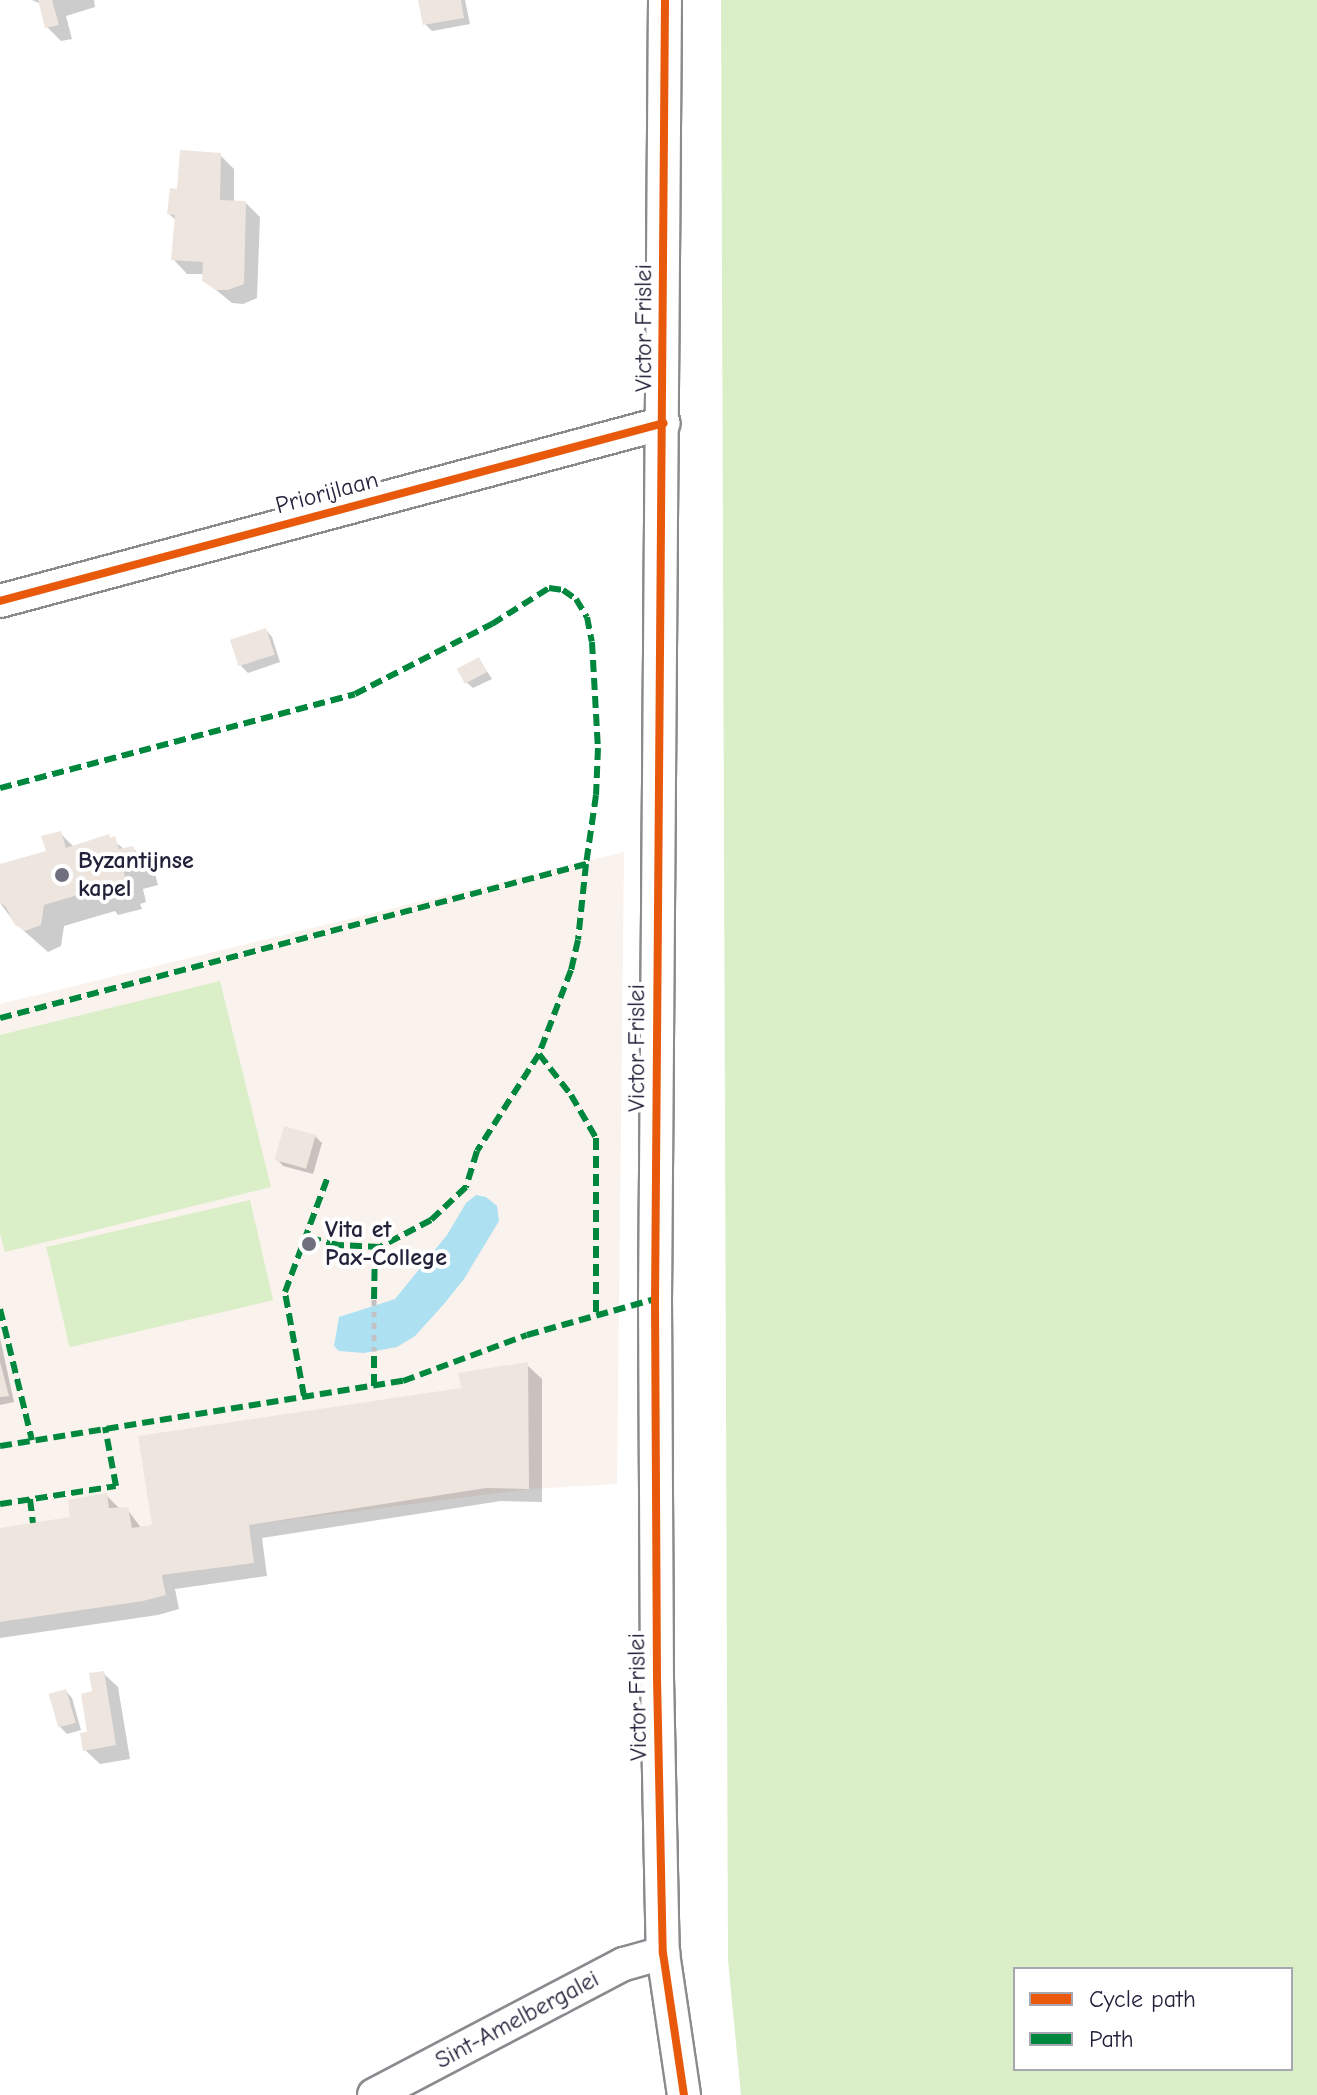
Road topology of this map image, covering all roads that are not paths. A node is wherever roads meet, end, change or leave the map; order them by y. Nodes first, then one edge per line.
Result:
1 (665, 0) edge
2 (664, 423) junction
3 (0, 601) edge
4 (663, 1953) junction
5 (374, 2095) edge
6 (684, 2095) edge

1 - 2 street, Victor Frislei
2 - 3 street, Priorijlaan
2 - 4 street, Victor Frislei
4 - 5 street, Sint-Amelbergalei
4 - 6 street, Victor Frislei

